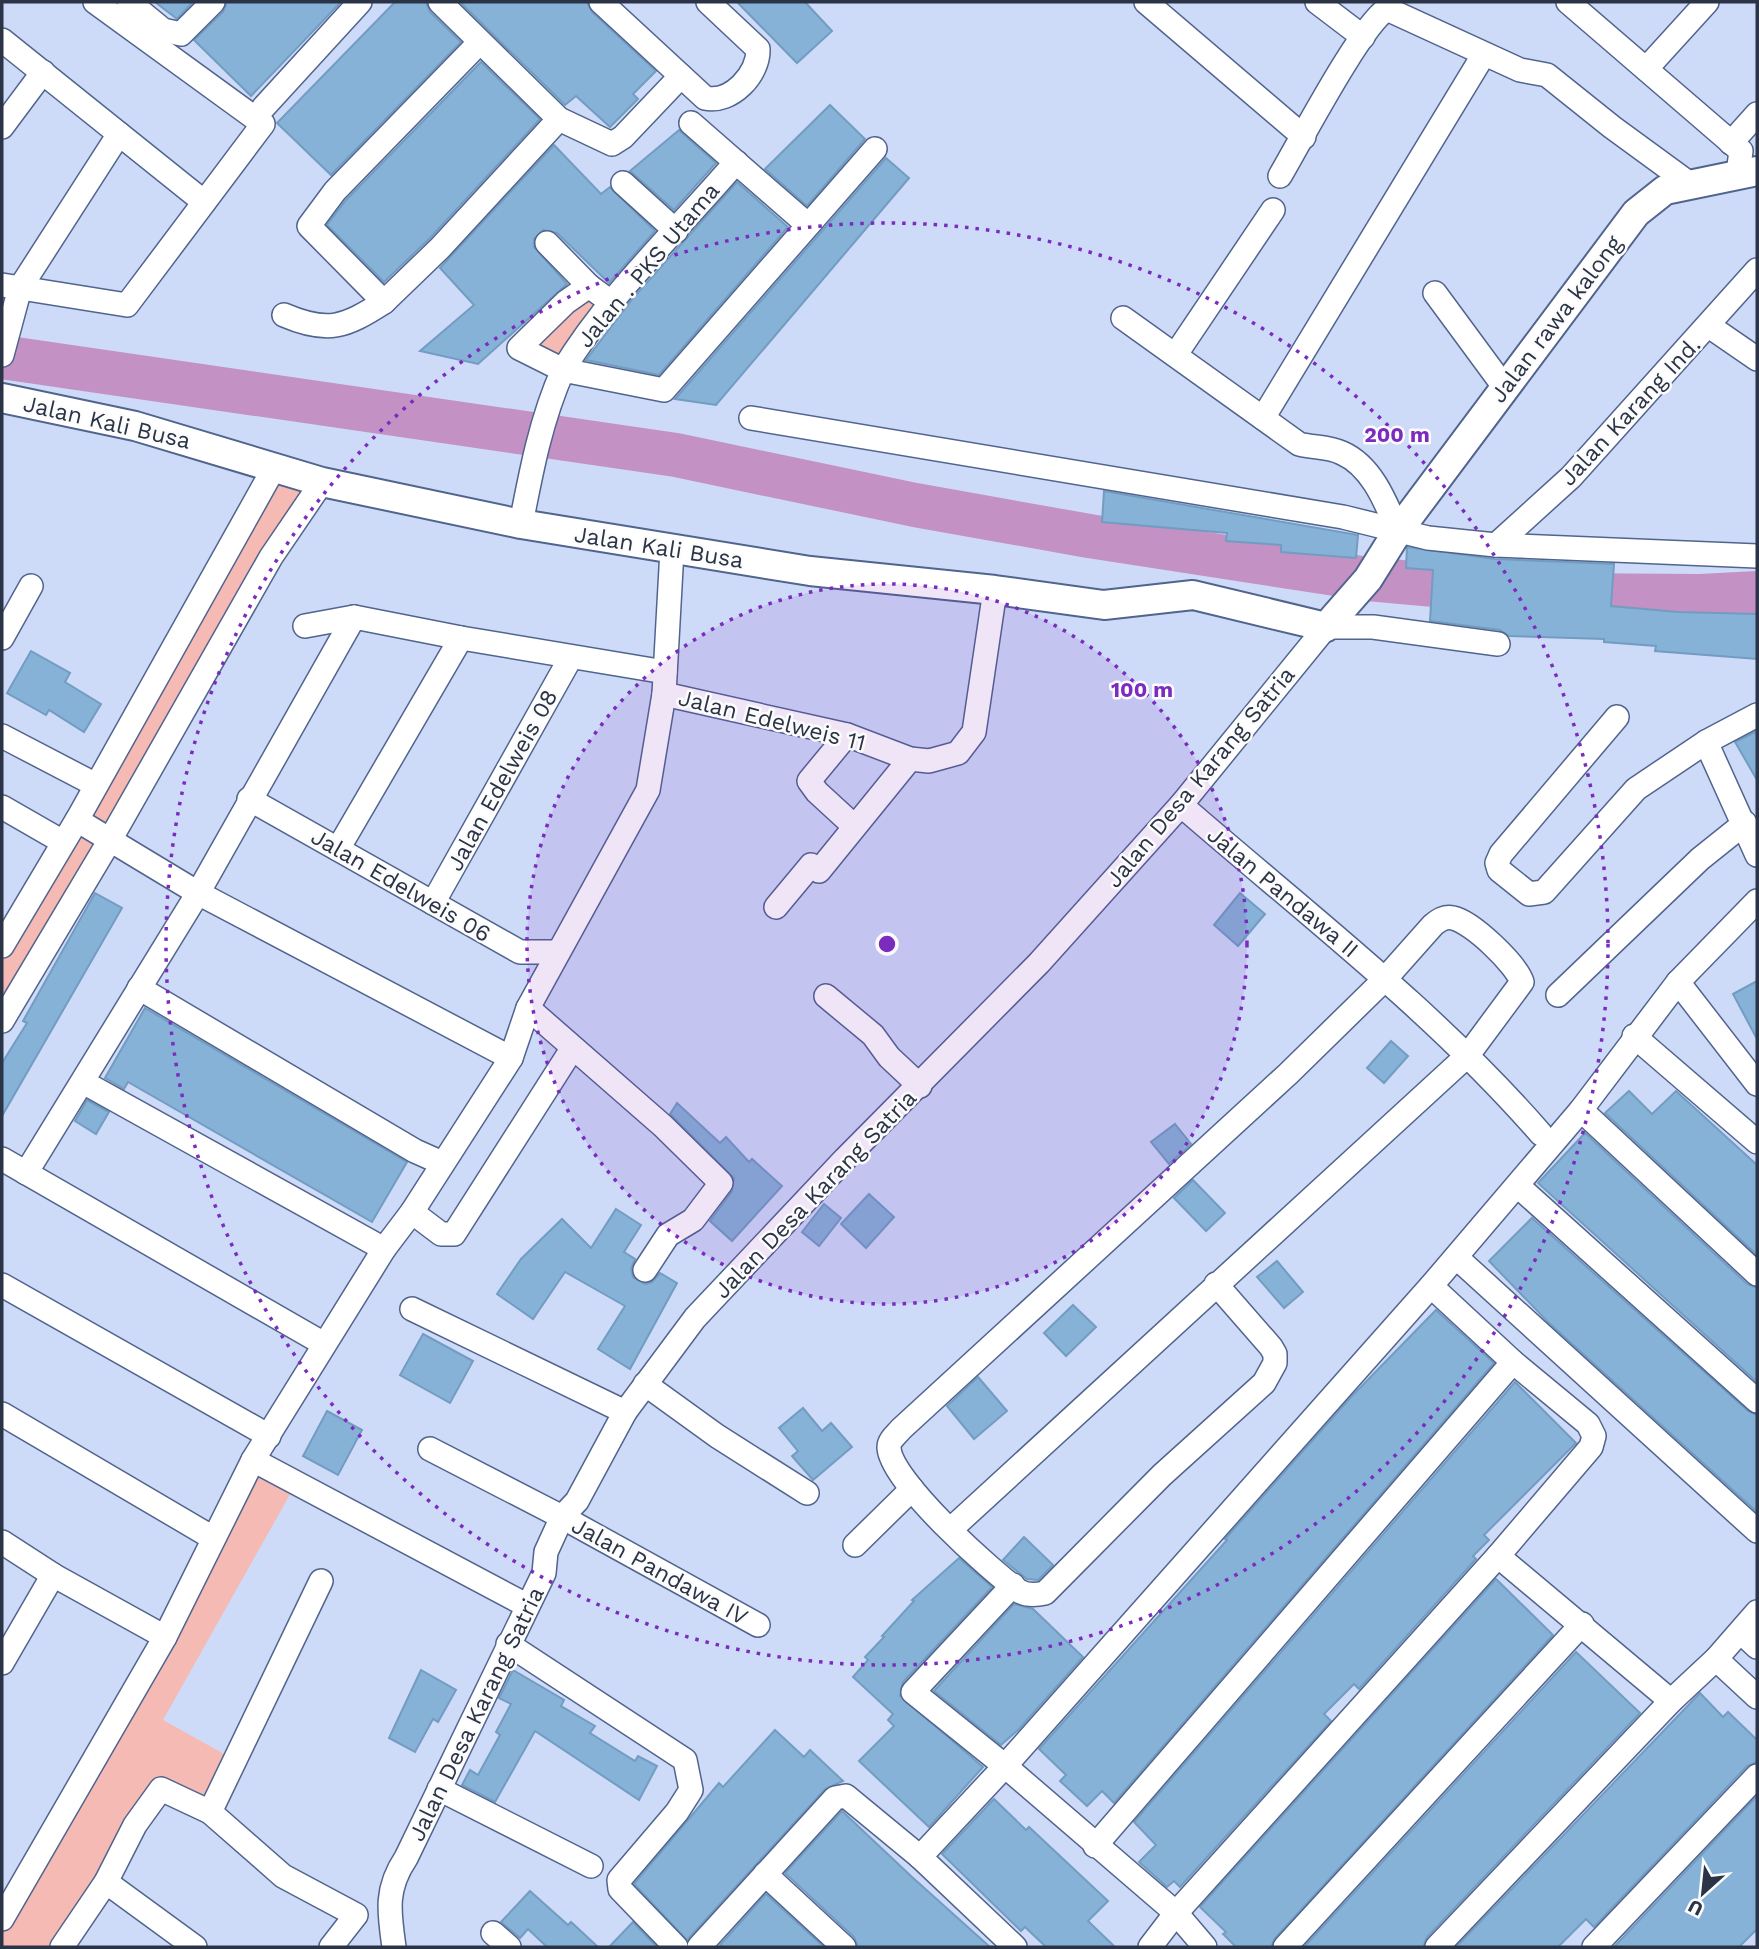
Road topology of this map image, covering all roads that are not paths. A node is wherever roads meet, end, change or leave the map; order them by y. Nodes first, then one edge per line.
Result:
1 (95, 2) edge
2 (129, 2) edge
3 (213, 2) edge
4 (360, 2) edge
5 (440, 2) edge
6 (708, 2) edge
7 (1146, 2) edge
8 (1317, 2) edge
9 (1568, 2) edge
10 (1707, 2) edge
11 (616, 7) edge
12 (1363, 37) junction
13 (2, 40) edge
14 (480, 42) junction
15 (1484, 54) junction
16 (1646, 69) junction
17 (43, 72) junction
18 (681, 76) junction
19 (263, 108) dead end
20 (1757, 114) edge
21 (559, 119) junction
22 (691, 123) dead end
23 (2, 127) edge
24 (119, 134) junction
25 (1304, 137) junction
26 (1731, 143) junction
27 (875, 149) dead end
28 (736, 162) junction
29 (1748, 172) edge
30 (1280, 176) dead end
31 (623, 183) dead end
32 (1690, 184) junction
33 (204, 202) junction
34 (1273, 210) dead end
35 (808, 225) junction
36 (676, 231) junction
37 (547, 243) dead end
38 (1757, 270) edge
39 (589, 286) junction
40 (11, 287) edge
41 (1436, 293) dead end
42 (383, 302) junction
43 (612, 303) junction
44 (284, 316) dead end
45 (1123, 318) dead end
46 (1709, 326) junction
47 (1176, 354) junction
48 (2, 355) edge
49 (1757, 359) edge
50 (563, 370) junction
51 (1505, 388) junction
52 (2, 398) edge
53 (751, 418) dead end
54 (1263, 418) junction
55 (274, 468) junction
56 (322, 482) junction
57 (522, 524) junction
58 (1398, 531) junction
59 (1496, 545) junction
60 (672, 550) junction
61 (1757, 556) edge
62 (31, 586) dead end
63 (995, 590) junction
64 (355, 617) junction
65 (1335, 618) junction
66 (305, 626) dead end
67 (3, 635) edge
68 (461, 638) junction
69 (1498, 644) dead end
70 (571, 657) junction
71 (665, 683) junction
72 (1757, 715) edge
73 (1617, 717) dead end
74 (847, 735) junction
75 (2, 736) edge
76 (1706, 742) junction
77 (909, 760) junction
78 (96, 785) junction
79 (249, 799) junction
80 (1181, 805) junction
81 (2, 807) edge
82 (77, 820) junction
83 (854, 826) junction
84 (1753, 838) edge
85 (110, 840) junction
86 (63, 842) junction
87 (338, 849) junction
88 (198, 893) junction
89 (1757, 901) edge
90 (433, 903) junction
91 (776, 907) dead end
92 (2, 946) edge
93 (557, 952) junction
94 (1385, 979) junction
95 (1678, 982) junction
96 (139, 988) junction
97 (1558, 995) dead end
98 (826, 996) dead end
99 (528, 1008) junction
100 (2, 1021) edge
101 (1634, 1036) junction
102 (572, 1049) junction
103 (1468, 1055) junction
104 (511, 1058) junction
105 (83, 1083) junction
106 (1757, 1084) edge
107 (920, 1086) junction
108 (1581, 1110) junction
109 (1541, 1135) dead end
110 (1757, 1142) edge
111 (2, 1159) edge
112 (442, 1163) junction
113 (26, 1173) junction
114 (1518, 1186) junction
115 (412, 1212) junction
116 (384, 1249) junction
117 (1456, 1256) junction
118 (645, 1270) dead end
119 (1757, 1274) edge
120 (1216, 1284) junction
121 (2, 1285) edge
122 (1431, 1286) junction
123 (412, 1309) dead end
124 (324, 1344) junction
125 (1513, 1362) junction
126 (645, 1384) junction
127 (1757, 1401) edge
128 (625, 1412) junction
129 (2, 1415) edge
130 (269, 1436) junction
131 (429, 1449) dead end
132 (253, 1460) junction
133 (912, 1489) junction
134 (807, 1493) dead end
135 (562, 1517) junction
136 (950, 1530) junction
137 (1757, 1531) edge
138 (213, 1538) junction
139 (2, 1542) edge
140 (855, 1545) dead end
141 (1498, 1556) junction
142 (53, 1575) junction
143 (321, 1580) dead end
144 (1013, 1585) junction
145 (526, 1605) junction
146 (1757, 1612) edge
147 (1583, 1624) junction
148 (758, 1625) dead end
149 (165, 1637) junction
150 (1749, 1639) edge
151 (508, 1644) junction
152 (1716, 1659) junction
153 (2, 1663) edge
154 (1757, 1697) edge
155 (1671, 1701) junction
156 (1005, 1766) junction
157 (1757, 1776) edge
158 (439, 1788) junction
159 (210, 1812) junction
160 (1095, 1846) junction
161 (920, 1857) junction
162 (591, 1866) dead end
163 (765, 1874) junction
164 (106, 1882) junction
165 (1176, 1913) junction
166 (2, 1919) edge
167 (62, 1947) edge
168 (195, 1947) edge
169 (331, 1947) edge
170 (394, 1947) edge
171 (676, 1947) edge
172 (699, 1947) edge
173 (844, 1947) edge
174 (1015, 1947) edge
175 (1150, 1947) edge
176 (1205, 1947) edge
177 (1285, 1947) edge
178 (1437, 1947) edge
179 (1594, 1947) edge

1 - 33 street
2 - 3 street
4 - 19 street
5 - 14 street
6 - 18 street
7 - 25 street
8 - 12 street
9 - 16 street
10 - 16 street
11 - 18 street
12 - 15 street
12 - 25 street
13 - 17 street
14 - 21 street
14 - 42 street
15 - 32 street
15 - 54 street
16 - 26 street
17 - 23 street
17 - 24 street
18 - 21 street
20 - 26 street
21 - 42 street
22 - 28 street
24 - 33 street
24 - 40 street
25 - 30 street
26 - 29 street
27 - 35 street
28 - 35 street
28 - 36 street, Jalan . PKS Utama
29 - 32 street, Jalan rawa kalong
31 - 36 street
32 - 51 street, Jalan rawa kalong
33 - 40 street
34 - 47 street
35 - 50 street
36 - 43 street, Jalan . PKS Utama
37 - 39 street
38 - 46 street, Jalan Karang Ind.
39 - 43 street
39 - 50 street, Jalan . PKS Utama
40 - 48 street
41 - 51 street
42 - 44 street
43 - 50 street, Jalan . PKS Utama
45 - 47 street
46 - 49 street
46 - 59 street, Jalan Karang Ind.
47 - 54 street
50 - 57 street, Jalan . PKS Utama
51 - 58 street, Jalan rawa kalong
52 - 55 street, Jalan Kali Busa
53 - 58 street
54 - 58 street
55 - 56 street, Jalan Kali Busa
55 - 78 street
56 - 57 street, Jalan Kali Busa
56 - 85 street
57 - 60 street, Jalan Kali Busa
58 - 59 street
58 - 65 street, Jalan Desa Karang Satria
59 - 61 street
60 - 63 street, Jalan Kali Busa
60 - 71 street
62 - 67 street
63 - 65 street, Jalan Kali Busa
63 - 77 street, Jalan Edelweis 11
64 - 66 street
64 - 68 street, Jalan Edelweis 11
64 - 79 street
65 - 69 street
65 - 80 street, Jalan Desa Karang Satria
68 - 70 street, Jalan Edelweis 11
68 - 87 street
70 - 71 street, Jalan Edelweis 11
70 - 90 street, Jalan Edelweis 08
71 - 74 street, Jalan Edelweis 11
71 - 93 street
72 - 76 street
73 - 76 street
74 - 77 street, Jalan Edelweis 11
74 - 83 street
75 - 78 street
76 - 84 street
77 - 83 street
78 - 82 street
79 - 87 street, Jalan Edelweis 06
79 - 88 street
80 - 94 street, Jalan Pandawa II
80 - 107 street, Jalan Desa Karang Satria
81 - 86 street
82 - 85 street
82 - 86 street
83 - 91 street
84 - 97 street
85 - 88 street
85 - 100 street
86 - 92 street
87 - 90 street, Jalan Edelweis 06
88 - 96 street
88 - 104 street
89 - 95 street
90 - 93 street, Jalan Edelweis 06
93 - 99 street
94 - 103 street, Jalan Pandawa II
94 - 103 street
94 - 133 street
95 - 101 street
95 - 106 street
96 - 105 street
96 - 112 street
98 - 107 street
99 - 102 street
99 - 104 street
101 - 108 street
101 - 110 street
102 - 115 street
102 - 118 street
103 - 109 street, Jalan Pandawa II
103 - 120 street
104 - 112 street
105 - 113 street
105 - 116 street
107 - 126 street, Jalan Desa Karang Satria
108 - 114 street
108 - 119 street
111 - 113 street
112 - 115 street
113 - 124 street
114 - 117 street
114 - 127 street
115 - 116 street
116 - 124 street
117 - 122 street
117 - 137 street
120 - 136 street
120 - 144 street
121 - 130 street
122 - 125 street
122 - 156 street
123 - 128 street
124 - 130 street
125 - 141 street
125 - 160 street
126 - 128 street, Jalan Desa Karang Satria
126 - 134 street
128 - 135 street, Jalan Desa Karang Satria
129 - 138 street
130 - 132 street
131 - 135 street, Jalan Pandawa IV
132 - 138 street
132 - 145 street
133 - 136 street
133 - 140 street
135 - 145 street, Jalan Desa Karang Satria
135 - 148 street, Jalan Pandawa IV
136 - 144 street
138 - 149 street
139 - 142 street
141 - 147 street
141 - 165 street
142 - 149 street
142 - 153 street
143 - 159 street
144 - 156 street
145 - 151 street, Jalan Desa Karang Satria
146 - 150 street
147 - 155 street
147 - 177 street
149 - 166 street
150 - 152 street
151 - 158 street, Jalan Desa Karang Satria
151 - 171 street
152 - 154 street
152 - 155 street
155 - 178 street
156 - 160 street
156 - 161 street
157 - 179 street
158 - 162 street
158 - 170 street, Jalan Desa Karang Satria
159 - 164 street
159 - 169 street
160 - 165 street
161 - 163 street
161 - 174 street
163 - 172 street
163 - 173 street
164 - 167 street
164 - 168 street
165 - 175 street
165 - 176 street

